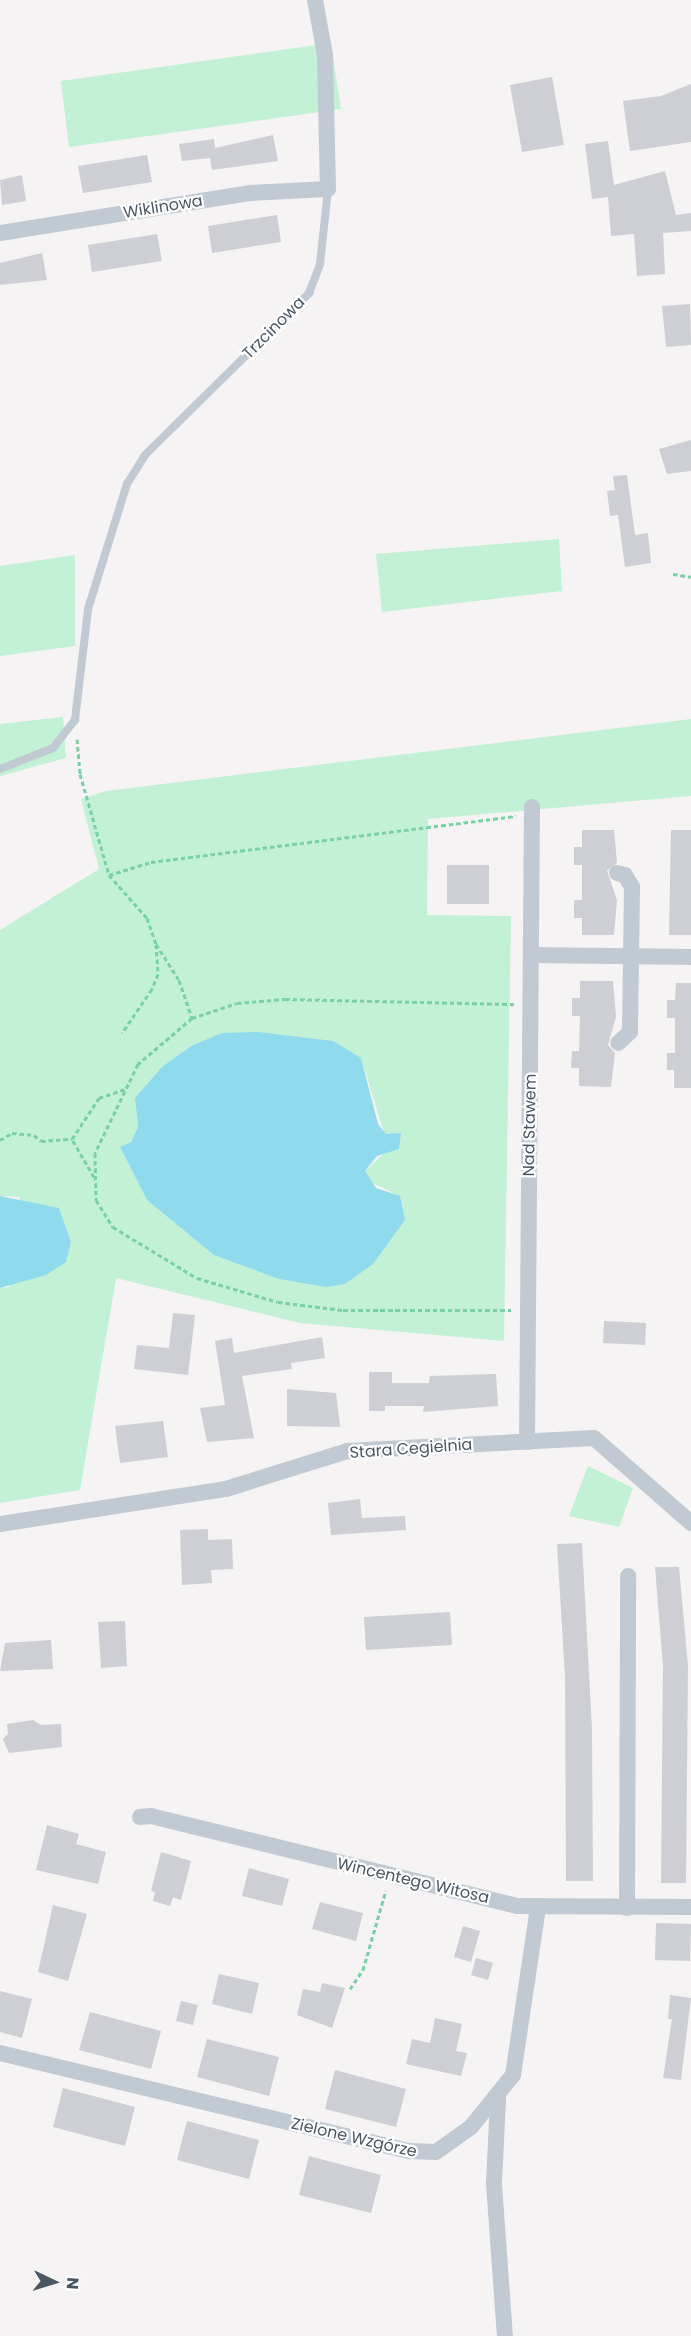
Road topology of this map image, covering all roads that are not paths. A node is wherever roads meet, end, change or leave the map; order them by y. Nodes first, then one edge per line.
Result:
1 (315, 0) edge
2 (328, 189) junction
3 (0, 233) edge
4 (0, 769) edge
5 (532, 810) road end
6 (617, 873) dead end
7 (531, 955) junction
8 (631, 956) junction
9 (691, 957) edge
10 (618, 1043) dead end
11 (527, 1442) junction
12 (691, 1523) edge
13 (0, 1524) edge
14 (628, 1576) dead end
15 (140, 1817) dead end
16 (691, 1907) edge
17 (538, 1908) junction
18 (627, 1908) junction
19 (0, 2053) edge
20 (498, 2099) junction
21 (505, 2336) edge

1 - 2 street, Trzcinowa
2 - 3 street, Wiklinowa
2 - 4 lane, Trzcinowa
5 - 7 street, Nad Stawem
6 - 8 street
7 - 8 street
7 - 11 street, Nad Stawem
8 - 9 street
8 - 10 street
11 - 12 street, Stara Cegielnia
11 - 13 street, Stara Cegielnia
14 - 18 street
15 - 17 street, Wincentego Witosa
16 - 18 street, Wincentego Witosa
17 - 18 street, Wincentego Witosa
17 - 20 street, Zielone Wzgórze
19 - 20 street, Zielone Wzgórze
20 - 21 street

